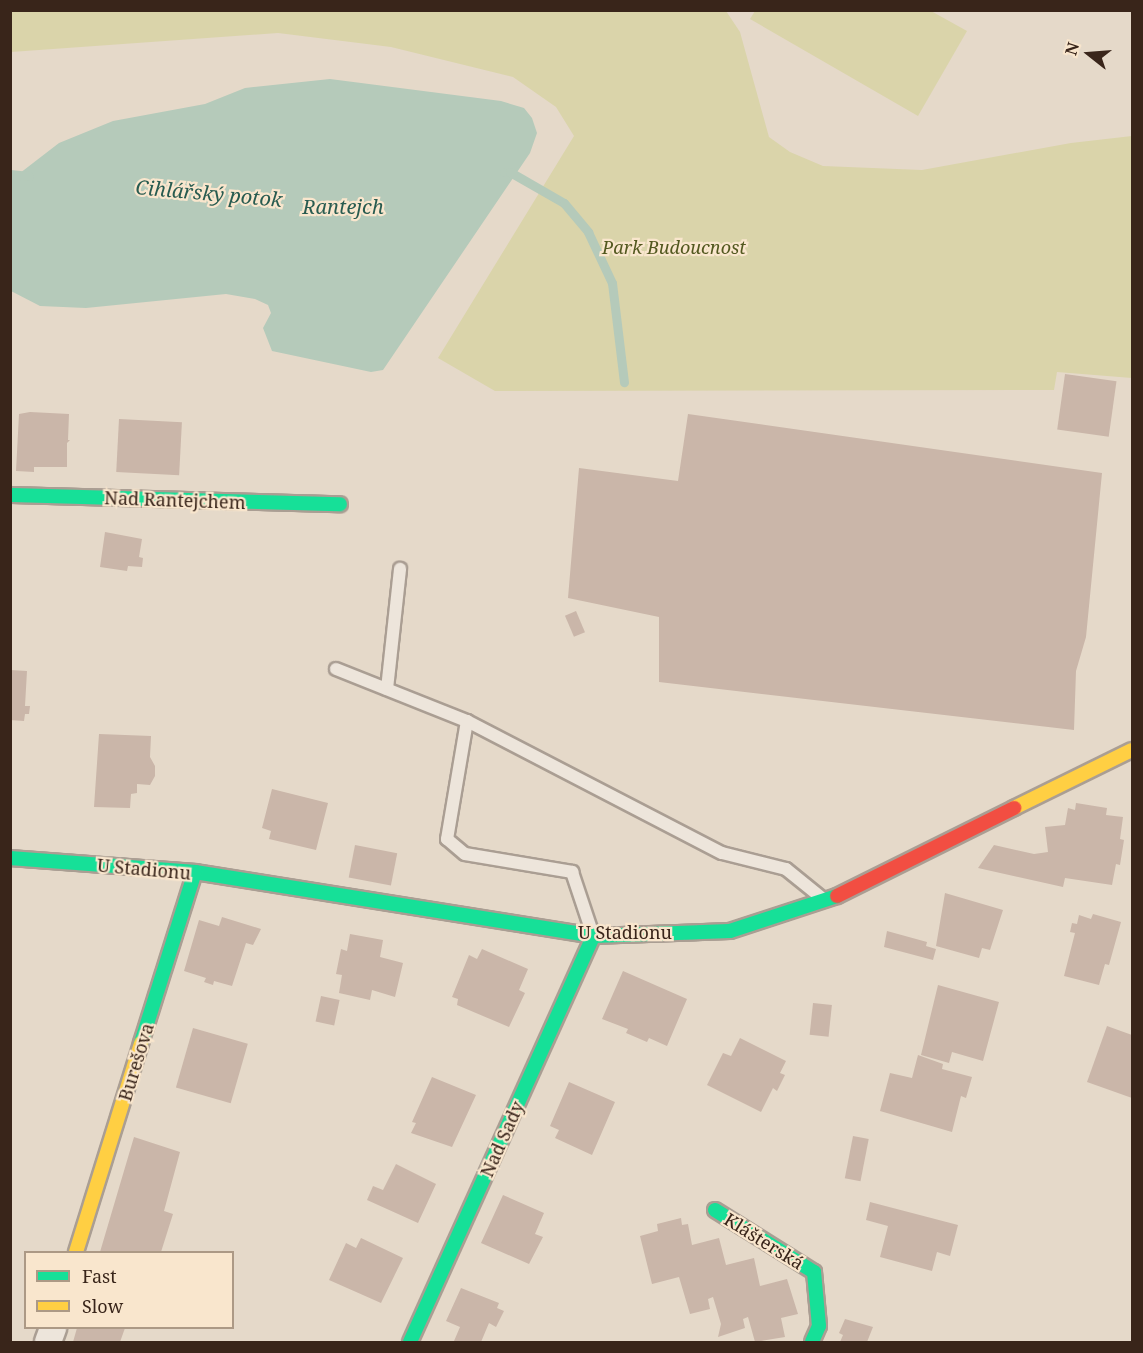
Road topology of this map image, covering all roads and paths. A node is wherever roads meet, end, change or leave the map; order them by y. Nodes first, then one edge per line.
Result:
1 (10, 495) edge
2 (340, 504) dead end
3 (400, 569) dead end
4 (336, 669) dead end
5 (387, 689) junction
6 (467, 721) junction
7 (1132, 750) edge
8 (10, 858) edge
9 (195, 872) junction
10 (827, 902) junction
11 (593, 936) junction
12 (715, 1210) dead end
13 (76, 1251) edge
14 (410, 1342) edge
15 (812, 1342) edge

1 - 2 street, Nad Rantejchem
3 - 5 lane
4 - 5 lane
5 - 6 lane
6 - 10 lane
6 - 11 lane
7 - 10 street, U Stadionu
8 - 9 street, U Stadionu
9 - 11 street, U Stadionu
9 - 13 street, Burešova
10 - 11 street, U Stadionu
11 - 14 street, Nad Sady
12 - 15 street, Klášterská

